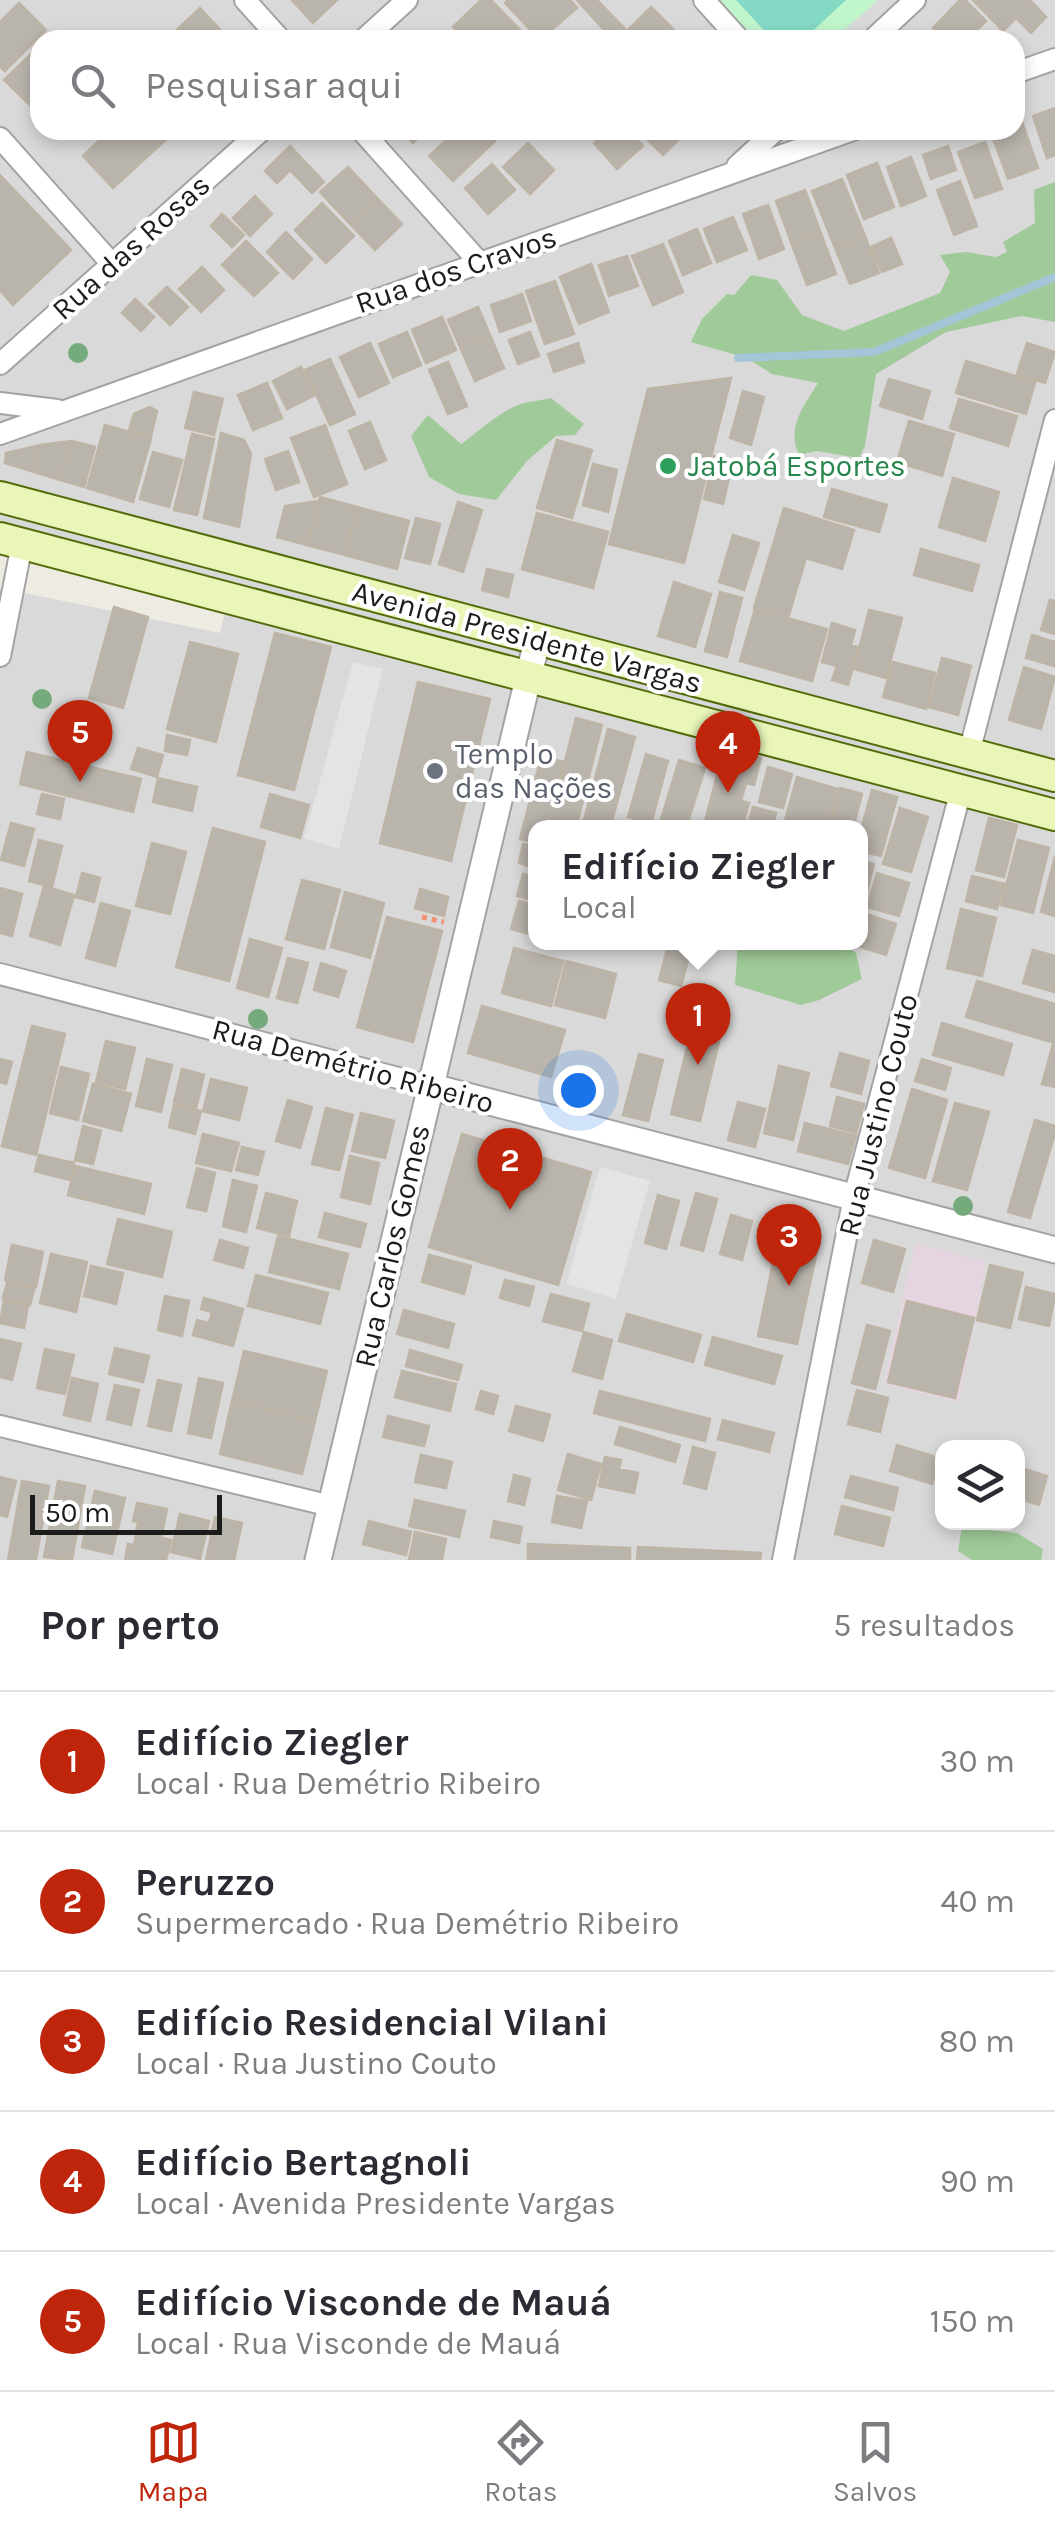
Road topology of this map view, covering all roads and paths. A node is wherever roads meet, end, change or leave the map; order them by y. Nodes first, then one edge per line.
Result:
1 (245, 0) edge
2 (407, 0) edge
3 (704, 0) edge
4 (915, 0) edge
5 (272, 30) edge
6 (374, 30) edge
7 (731, 30) edge
8 (883, 30) edge
9 (1055, 59) edge
10 (1025, 70) edge
11 (0, 138) edge
12 (251, 140) edge
13 (371, 140) edge
14 (765, 140) edge
15 (810, 140) edge
16 (729, 174) junction
17 (479, 262) junction
18 (112, 264) junction
19 (0, 364) edge
20 (0, 403) edge
21 (59, 410) junction
22 (1055, 420) edge
23 (0, 434) edge
24 (0, 497) edge
25 (11, 541) edge
26 (537, 641) junction
27 (0, 656) edge
28 (528, 675) junction
29 (969, 753) junction
30 (1055, 776) edge
31 (961, 790) junction
32 (1055, 815) edge
33 (422, 916) dead end
34 (448, 923) dead end
35 (0, 974) edge
36 (429, 1086) junction
37 (854, 1197) junction
38 (1055, 1250) edge
39 (0, 1426) edge
40 (331, 1506) junction
41 (318, 1560) edge
42 (783, 1560) edge

1 - 5 street
2 - 6 street
3 - 7 street
4 - 8 street
9 - 10 street
11 - 18 street
12 - 18 street, Rua das Rosas
13 - 17 street
14 - 16 street
15 - 16 street, Rua dos Cravos
16 - 17 street, Rua dos Cravos
17 - 21 street, Rua dos Cravos
18 - 19 street, Rua das Rosas
20 - 21 street, Rua dos Cravos
21 - 23 street, Rua dos Cravos
22 - 29 street
24 - 26 main road, Avenida Presidente Vargas
25 - 27 street
25 - 28 main road, Avenida Presidente Vargas
26 - 28 street, Rua Carlos Gomes
26 - 29 main road, Avenida Presidente Vargas
28 - 31 main road, Avenida Presidente Vargas
28 - 36 street, Rua Carlos Gomes
29 - 30 main road, Avenida Presidente Vargas
31 - 32 main road, Avenida Presidente Vargas
31 - 37 street, Rua Justino Couto
33 - 34 path
35 - 36 street, Rua Demétrio Ribeiro
36 - 37 street, Rua Demétrio Ribeiro
36 - 40 street, Rua Carlos Gomes
37 - 38 street, Rua Demétrio Ribeiro
37 - 42 street, Rua Justino Couto
39 - 40 street
40 - 41 street, Rua Carlos Gomes

